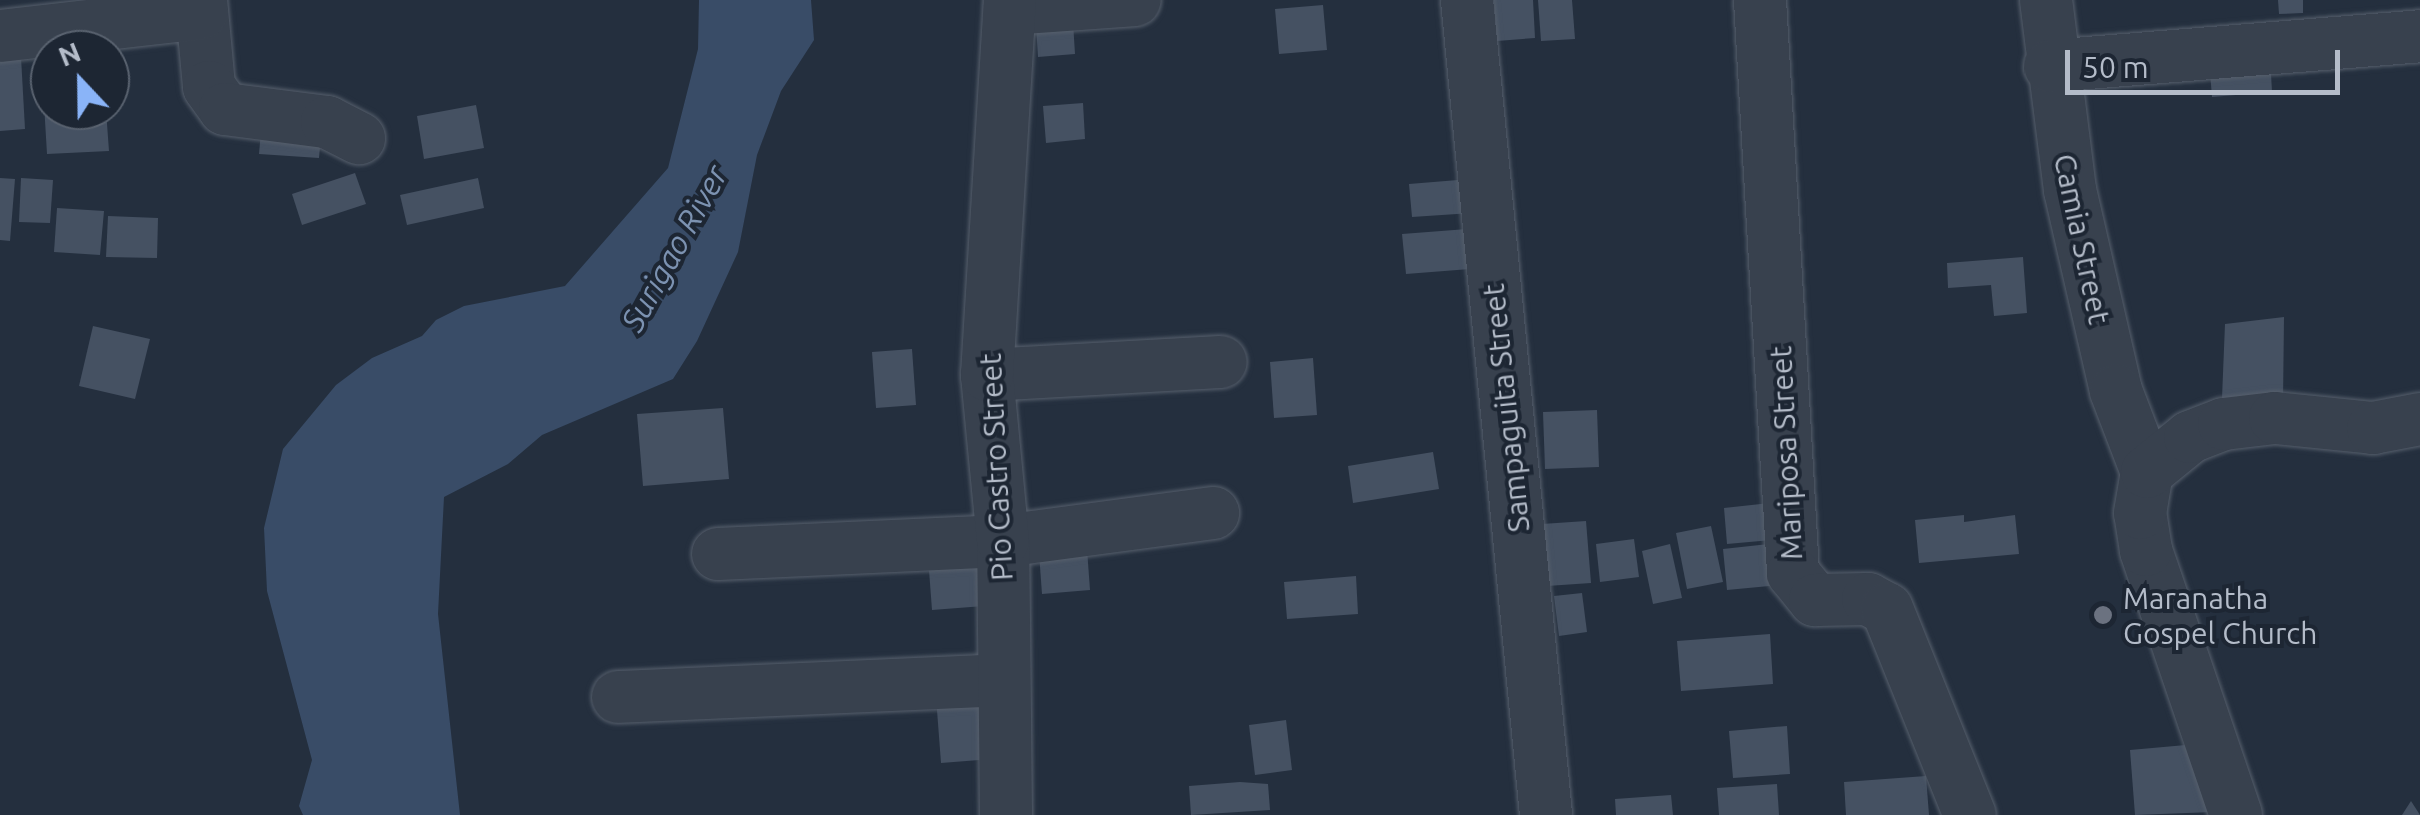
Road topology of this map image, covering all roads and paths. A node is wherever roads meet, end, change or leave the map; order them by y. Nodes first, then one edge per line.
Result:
1 (1135, 0) edge
2 (1467, 0) edge
3 (1760, 0) edge
4 (2046, 0) edge
5 (1010, 4) edge
6 (201, 7) edge
7 (0, 36) edge
8 (2420, 36) edge
9 (2050, 66) junction
10 (359, 138) dead end
11 (1221, 362) dead end
12 (987, 374) junction
13 (2420, 419) edge
14 (2146, 472) junction
15 (1213, 513) dead end
16 (1003, 542) junction
17 (718, 554) dead end
18 (1002, 680) junction
19 (618, 698) dead end
20 (1006, 815) edge
21 (1546, 815) edge
22 (1970, 815) edge
23 (2236, 815) edge

1 - 5 street
2 - 21 street, Sampaguita Street
3 - 22 street, Mariposa Street
4 - 9 street, Camia Street
5 - 12 street, Pio Castro Street
6 - 7 street
6 - 10 street
8 - 9 street
9 - 14 street, Camia Street
11 - 12 street
12 - 16 street, Pio Castro Street
13 - 14 street
14 - 23 street
15 - 16 street
16 - 17 street
16 - 18 street, Pio Castro Street
18 - 19 street
18 - 20 street, Pio Castro Street

